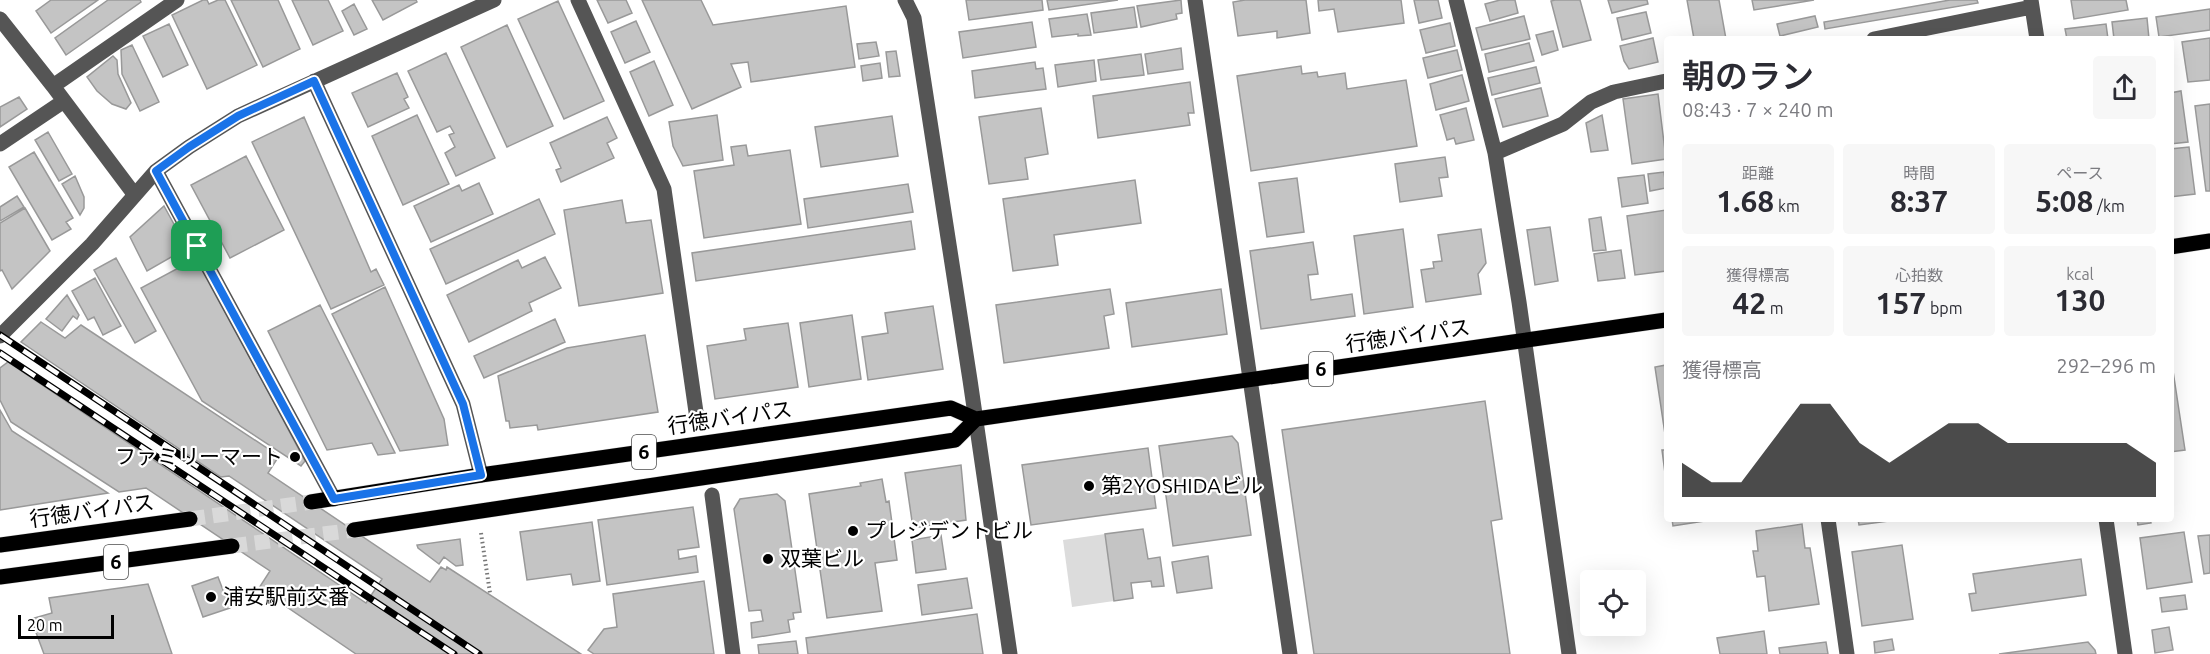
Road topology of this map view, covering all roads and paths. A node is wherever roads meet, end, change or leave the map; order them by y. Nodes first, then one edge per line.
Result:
1 (177, 0) edge
2 (494, 0) edge
3 (578, 0) edge
4 (905, 0) edge
5 (1195, 0) edge
6 (1456, 0) edge
7 (2032, 3) edge
8 (0, 19) edge
9 (1887, 36) edge
10 (2037, 36) edge
11 (314, 81) junction
12 (1664, 81) edge
13 (53, 86) junction
14 (64, 101) junction
15 (0, 144) edge
16 (1496, 153) junction
17 (156, 171) junction
18 (134, 194) junction
19 (2210, 241) edge
20 (2174, 246) edge
21 (1664, 320) edge
22 (0, 336) edge
23 (1525, 341) junction
24 (1250, 379) junction
25 (697, 419) dead end
26 (976, 419) junction
27 (481, 475) junction
28 (712, 495) dead end
29 (334, 499) junction
30 (311, 502) tunnel mouth
31 (190, 519) tunnel mouth
32 (1828, 522) edge
33 (2106, 522) edge
34 (480, 526) dead end
35 (354, 530) tunnel mouth
36 (0, 545) edge
37 (232, 546) tunnel mouth
38 (0, 578) edge
39 (490, 593) dead end
40 (734, 654) edge
41 (1011, 654) edge
42 (1290, 654) edge
43 (1569, 654) edge
44 (1847, 654) edge
45 (2125, 654) edge

1 - 13 street
2 - 11 street
3 - 25 street
4 - 26 street
5 - 24 street
6 - 16 street
7 - 9 street
7 - 10 street
8 - 13 street
11 - 17 street
11 - 27 street
12 - 16 street
13 - 14 street
14 - 15 street
14 - 18 street
16 - 23 street
17 - 18 street
17 - 29 street
18 - 22 street
19 - 20 main road
21 - 23 main road, 行徳バイパス / 6
23 - 24 main road, 行徳バイパス / 6
23 - 43 street
24 - 26 main road, 行徳バイパス / 6
24 - 42 street
26 - 27 main road, 行徳バイパス / 6
26 - 35 main road, 6
26 - 41 street
27 - 29 main road, 行徳バイパス / 6
28 - 40 street
29 - 30 main road, 行徳バイパス / 6
31 - 36 main road, 行徳バイパス / 6
32 - 44 street
33 - 45 street
34 - 39 path
37 - 38 main road, 6

